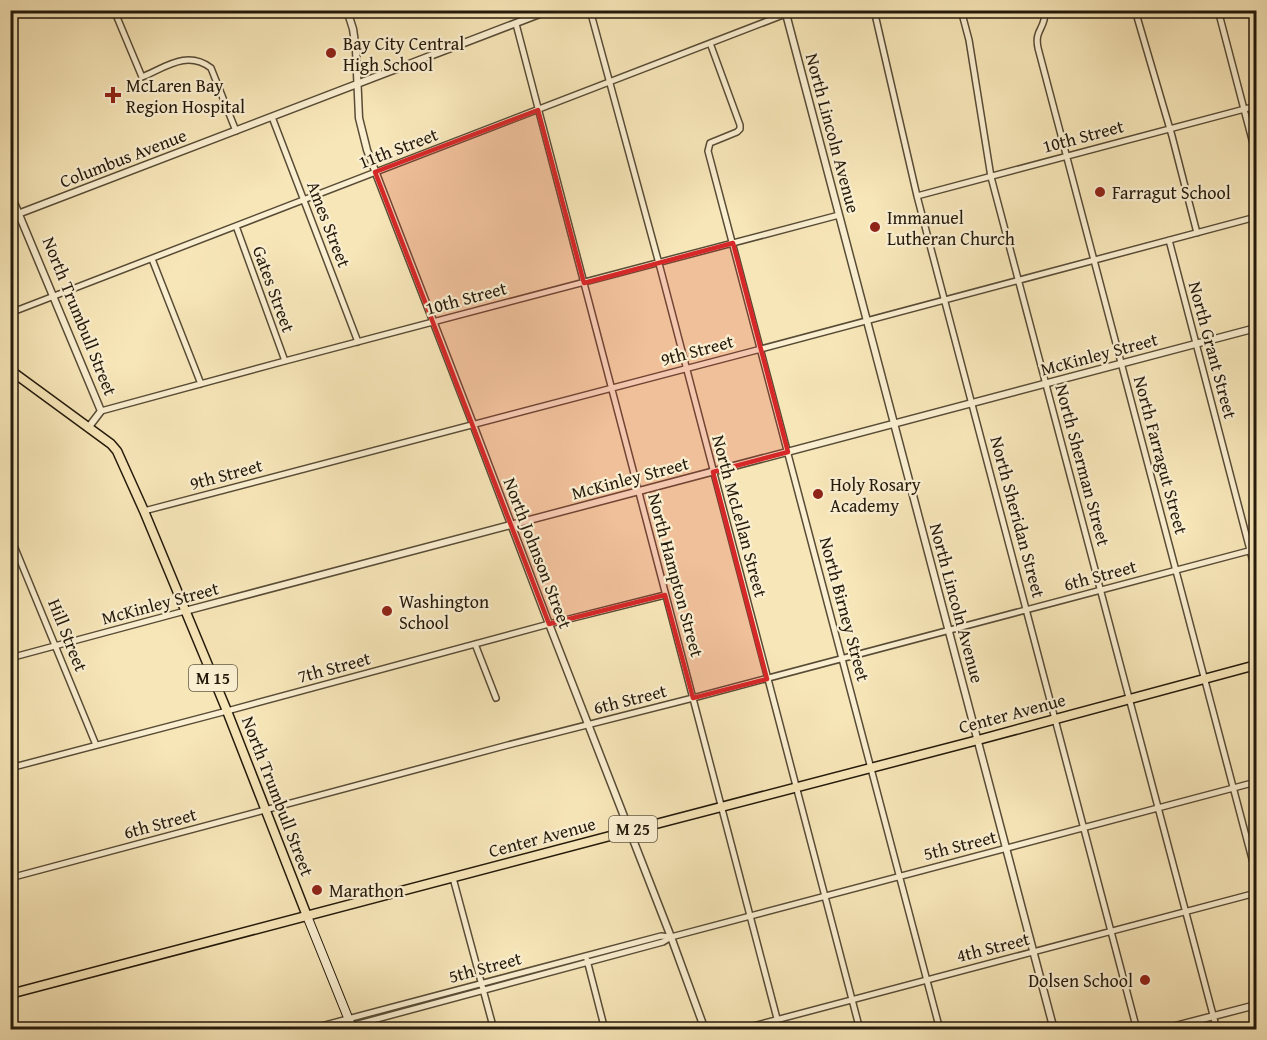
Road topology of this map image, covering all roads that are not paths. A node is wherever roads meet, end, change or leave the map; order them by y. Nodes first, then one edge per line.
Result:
1 (114, 10) edge
2 (347, 10) edge
3 (550, 10) edge
4 (590, 10) edge
5 (796, 10) edge
6 (874, 10) edge
7 (961, 10) edge
8 (1045, 10) edge
9 (1135, 10) edge
10 (1218, 10) edge
11 (785, 12) edge
12 (516, 24) junction
13 (710, 43) junction
14 (610, 82) junction
15 (358, 85) junction
16 (1257, 105) edge
17 (1244, 109) junction
18 (538, 110) junction
19 (272, 117) junction
20 (1169, 129) junction
21 (236, 131) junction
22 (1257, 155) edge
23 (1067, 156) junction
24 (375, 172) junction
25 (991, 177) junction
26 (10, 193) edge
27 (917, 196) junction
28 (304, 200) junction
29 (19, 214) junction
30 (839, 215) junction
31 (10, 217) edge
32 (1257, 217) edge
33 (236, 226) junction
34 (1197, 233) junction
35 (1169, 240) junction
36 (733, 243) junction
37 (152, 259) junction
38 (1094, 260) junction
39 (658, 262) junction
40 (1019, 279) junction
41 (584, 283) junction
42 (54, 296) junction
43 (944, 299) junction
44 (10, 313) edge
45 (867, 320) junction
46 (433, 322) junction
47 (1257, 328) edge
48 (358, 342) junction
49 (1196, 344) junction
50 (760, 349) junction
51 (285, 361) junction
52 (1122, 364) junction
53 (686, 368) junction
54 (10, 370) edge
55 (201, 384) junction
56 (1046, 384) junction
57 (611, 388) junction
58 (972, 404) junction
59 (101, 411) junction
60 (894, 423) junction
61 (473, 424) junction
62 (88, 428) junction
63 (788, 452) junction
64 (713, 472) junction
65 (638, 492) junction
66 (144, 511) junction
67 (512, 525) junction
68 (10, 536) edge
69 (1254, 550) edge
70 (1176, 571) junction
71 (1257, 573) edge
72 (1101, 590) junction
73 (665, 595) junction
74 (1027, 610) junction
75 (185, 611) junction
76 (549, 624) junction
77 (949, 630) junction
78 (474, 644) junction
79 (56, 646) junction
80 (10, 658) edge
81 (843, 659) junction
82 (1257, 665) edge
83 (767, 678) junction
84 (1205, 678) junction
85 (496, 698) dead end
86 (693, 698) junction
87 (1130, 699) junction
88 (227, 711) junction
89 (1055, 719) junction
90 (588, 724) junction
91 (978, 740) junction
92 (96, 745) junction
93 (10, 768) edge
94 (871, 768) junction
95 (1257, 782) edge
96 (796, 787) junction
97 (1233, 788) junction
98 (721, 807) junction
99 (266, 809) junction
100 (1159, 809) junction
101 (1085, 828) junction
102 (629, 831) junction
103 (1007, 849) junction
104 (1257, 874) edge
105 (900, 876) junction
106 (10, 878) edge
107 (453, 878) junction
108 (1257, 894) edge
109 (824, 896) junction
110 (1186, 912) junction
111 (307, 916) junction
112 (750, 916) junction
113 (1112, 932) junction
114 (671, 937) junction
115 (1034, 953) junction
116 (585, 955) junction
117 (587, 963) junction
118 (927, 980) junction
119 (482, 983) junction
120 (484, 991) junction
121 (10, 994) edge
122 (851, 999) junction
123 (1257, 1005) edge
124 (1214, 1017) junction
125 (777, 1019) junction
126 (351, 1024) edge
127 (306, 1029) edge
128 (336, 1029) edge
129 (494, 1029) edge
130 (605, 1029) edge
131 (705, 1029) edge
132 (738, 1029) edge
133 (780, 1029) edge
134 (860, 1029) edge
135 (940, 1029) edge
136 (1054, 1029) edge
137 (1137, 1029) edge
138 (1160, 1029) edge
139 (1217, 1029) edge

1 - 21 street
2 - 15 street, North Johnson Street
3 - 12 street, Columbus Avenue
4 - 14 street, North McLellan Street
5 - 11 street, 11th Street
6 - 27 street, North Sheridan Street
7 - 25 street, North Sherman Street
8 - 23 street, North Farragut Street
9 - 20 street
10 - 17 street
11 - 13 street, 11th Street
11 - 30 street, North Lincoln Avenue
12 - 15 street, Columbus Avenue
12 - 18 street, North Hampton Street
13 - 14 street, 11th Street
13 - 36 street, North Birney Street
14 - 18 street, 11th Street
14 - 39 street, North McLellan Street
15 - 19 street, Columbus Avenue
15 - 24 street, North Johnson Street
16 - 17 street, 10th Street
17 - 20 street, 10th Street
17 - 22 street
18 - 24 street, 11th Street
18 - 41 street, North Hampton Street
19 - 21 street, Columbus Avenue
19 - 28 street, Ames Street
20 - 23 street, 10th Street
20 - 34 street
21 - 29 street, Columbus Avenue
23 - 25 street, 10th Street
23 - 38 street, North Farragut Street
24 - 28 street, 11th Street
24 - 46 street, North Johnson Street
25 - 27 street, 10th Street
25 - 40 street, North Sherman Street
26 - 29 street, North Trumbull Street
27 - 43 street, North Sheridan Street
28 - 33 street, 11th Street
28 - 48 street, Ames Street
29 - 31 street, Columbus Avenue
29 - 42 street, North Trumbull Street
30 - 36 street, 10th Street
30 - 45 street, North Lincoln Avenue
32 - 34 street, 9th Street
33 - 37 street, 11th Street
33 - 51 street, Gates Street
34 - 35 street, 9th Street
35 - 38 street, 9th Street
35 - 49 street, North Grant Street
36 - 39 street, 10th Street
36 - 50 street, North Birney Street
37 - 42 street, 11th Street
37 - 55 street
38 - 40 street, 9th Street
38 - 52 street, North Farragut Street
39 - 41 street, 10th Street
39 - 53 street, North McLellan Street
40 - 43 street, 9th Street
40 - 56 street, North Sherman Street
41 - 46 street, 10th Street
41 - 57 street, North Hampton Street
42 - 44 street, 11th Street
42 - 59 street, North Trumbull Street
43 - 45 street, 9th Street
43 - 58 street, North Sheridan Street
45 - 50 street, 9th Street
45 - 60 street, North Lincoln Avenue
46 - 48 street, 10th Street
46 - 61 street, North Johnson Street
47 - 49 street, McKinley Street
48 - 51 street, 10th Street
49 - 52 street, McKinley Street
49 - 69 street, North Grant Street
50 - 53 street, 9th Street
50 - 63 street, North Birney Street
51 - 55 street, 10th Street
52 - 56 street, McKinley Street
52 - 70 street, North Farragut Street
53 - 57 street, 9th Street
53 - 64 street, North McLellan Street
54 - 62 main road, M 15
55 - 59 street, 10th Street
56 - 58 street, McKinley Street
56 - 72 street, North Sherman Street
57 - 61 street, 9th Street
57 - 65 street, North Hampton Street
58 - 60 street, McKinley Street
58 - 74 street, North Sheridan Street
59 - 62 street, North Trumbull Street
60 - 63 street, McKinley Street
60 - 77 street, North Lincoln Avenue
61 - 66 street, 9th Street
61 - 67 street, North Johnson Street
62 - 66 main road, North Trumbull Street / M 15
63 - 64 street, McKinley Street
63 - 81 street, North Birney Street
64 - 65 street, McKinley Street
64 - 83 street, North McLellan Street
65 - 67 street, McKinley Street
65 - 73 street, North Hampton Street
66 - 75 main road, North Trumbull Street / M 15
67 - 75 street, McKinley Street
67 - 76 street, North Johnson Street
68 - 79 street, Hill Street
69 - 70 street, 6th Street
69 - 71 street, North Grant Street
70 - 72 street, 6th Street
70 - 84 street, North Farragut Street
72 - 74 street, 6th Street
72 - 87 street, North Sherman Street
73 - 76 street, 7th Street
73 - 86 street, North Hampton Street
74 - 77 street, 6th Street
74 - 89 street, North Sheridan Street
75 - 79 street, McKinley Street
75 - 88 main road, North Trumbull Street / M 15
76 - 78 street, 7th Street
76 - 90 street, North Johnson Street
77 - 81 street, 6th Street
77 - 91 street, North Lincoln Avenue
78 - 85 street
78 - 88 street, 7th Street
79 - 80 street, McKinley Street
79 - 92 street, Hill Street
81 - 83 street, 6th Street
81 - 94 street, North Birney Street
82 - 84 main road, Center Avenue / M 25
83 - 86 street, 6th Street
83 - 96 street, North McLellan Street
84 - 87 main road, Center Avenue / M 25
84 - 97 street, North Farragut Street
86 - 90 street, 6th Street
86 - 98 street, North Hampton Street
87 - 89 main road, Center Avenue / M 25
87 - 100 street, North Sherman Street
88 - 92 street, 7th Street
88 - 99 main road, North Trumbull Street / M 15
89 - 91 main road, Center Avenue / M 25
89 - 101 street, North Sheridan Street
90 - 99 street, 6th Street
90 - 102 street, North Johnson Street
91 - 94 main road, Center Avenue / M 25
91 - 103 street, North Lincoln Avenue
92 - 93 street, 7th Street
94 - 96 main road, Center Avenue / M 25
94 - 105 street, North Birney Street
95 - 97 street, 5th Street
96 - 98 main road, Center Avenue / M 25
96 - 109 street, North McLellan Street
97 - 100 street, 5th Street
97 - 104 street, North Farragut Street
98 - 102 main road, Center Avenue / M 25
98 - 112 street, North Hampton Street
99 - 106 street, 6th Street
99 - 111 main road, North Trumbull Street / M 15
100 - 101 street, 5th Street
100 - 110 street, North Sherman Street
101 - 103 street, 5th Street
101 - 113 street, North Sheridan Street
102 - 107 main road, Center Avenue / M 25
102 - 114 street, North Johnson Street
103 - 105 street, 5th Street
103 - 115 street, North Lincoln Avenue
105 - 109 street, 5th Street
105 - 118 street, North Birney Street
107 - 111 main road, Center Avenue / M 25
107 - 119 street
108 - 110 street, 4th Street
109 - 112 street, 5th Street
109 - 122 street, North McLellan Street
110 - 113 street, 4th Street
110 - 124 street, North Sherman Street
111 - 121 main road, Center Avenue / M 25
111 - 126 main road, North Trumbull Street
112 - 114 street, 5th Street
112 - 125 street, North Hampton Street
113 - 115 street, 4th Street
113 - 137 street, North Sheridan Street
114 - 116 street, 5th Street
114 - 117 street, 5th Street
114 - 131 street, North Johnson Street
115 - 118 street, 4th Street
115 - 136 street, North Lincoln Avenue
116 - 117 street
116 - 119 street, 5th Street
117 - 120 street, 5th Street
117 - 130 street
118 - 122 street, 4th Street
118 - 135 street, North Birney Street
119 - 120 street
119 - 126 street, 5th Street
120 - 126 street, 5th Street
120 - 129 street
122 - 125 street, 4th Street
122 - 134 street, North McLellan Street
123 - 124 street
124 - 138 street
124 - 139 street, North Sherman Street
125 - 132 street, 4th Street
125 - 133 street, North Hampton Street
126 - 127 street, 5th Street
126 - 128 street, 5th Street

